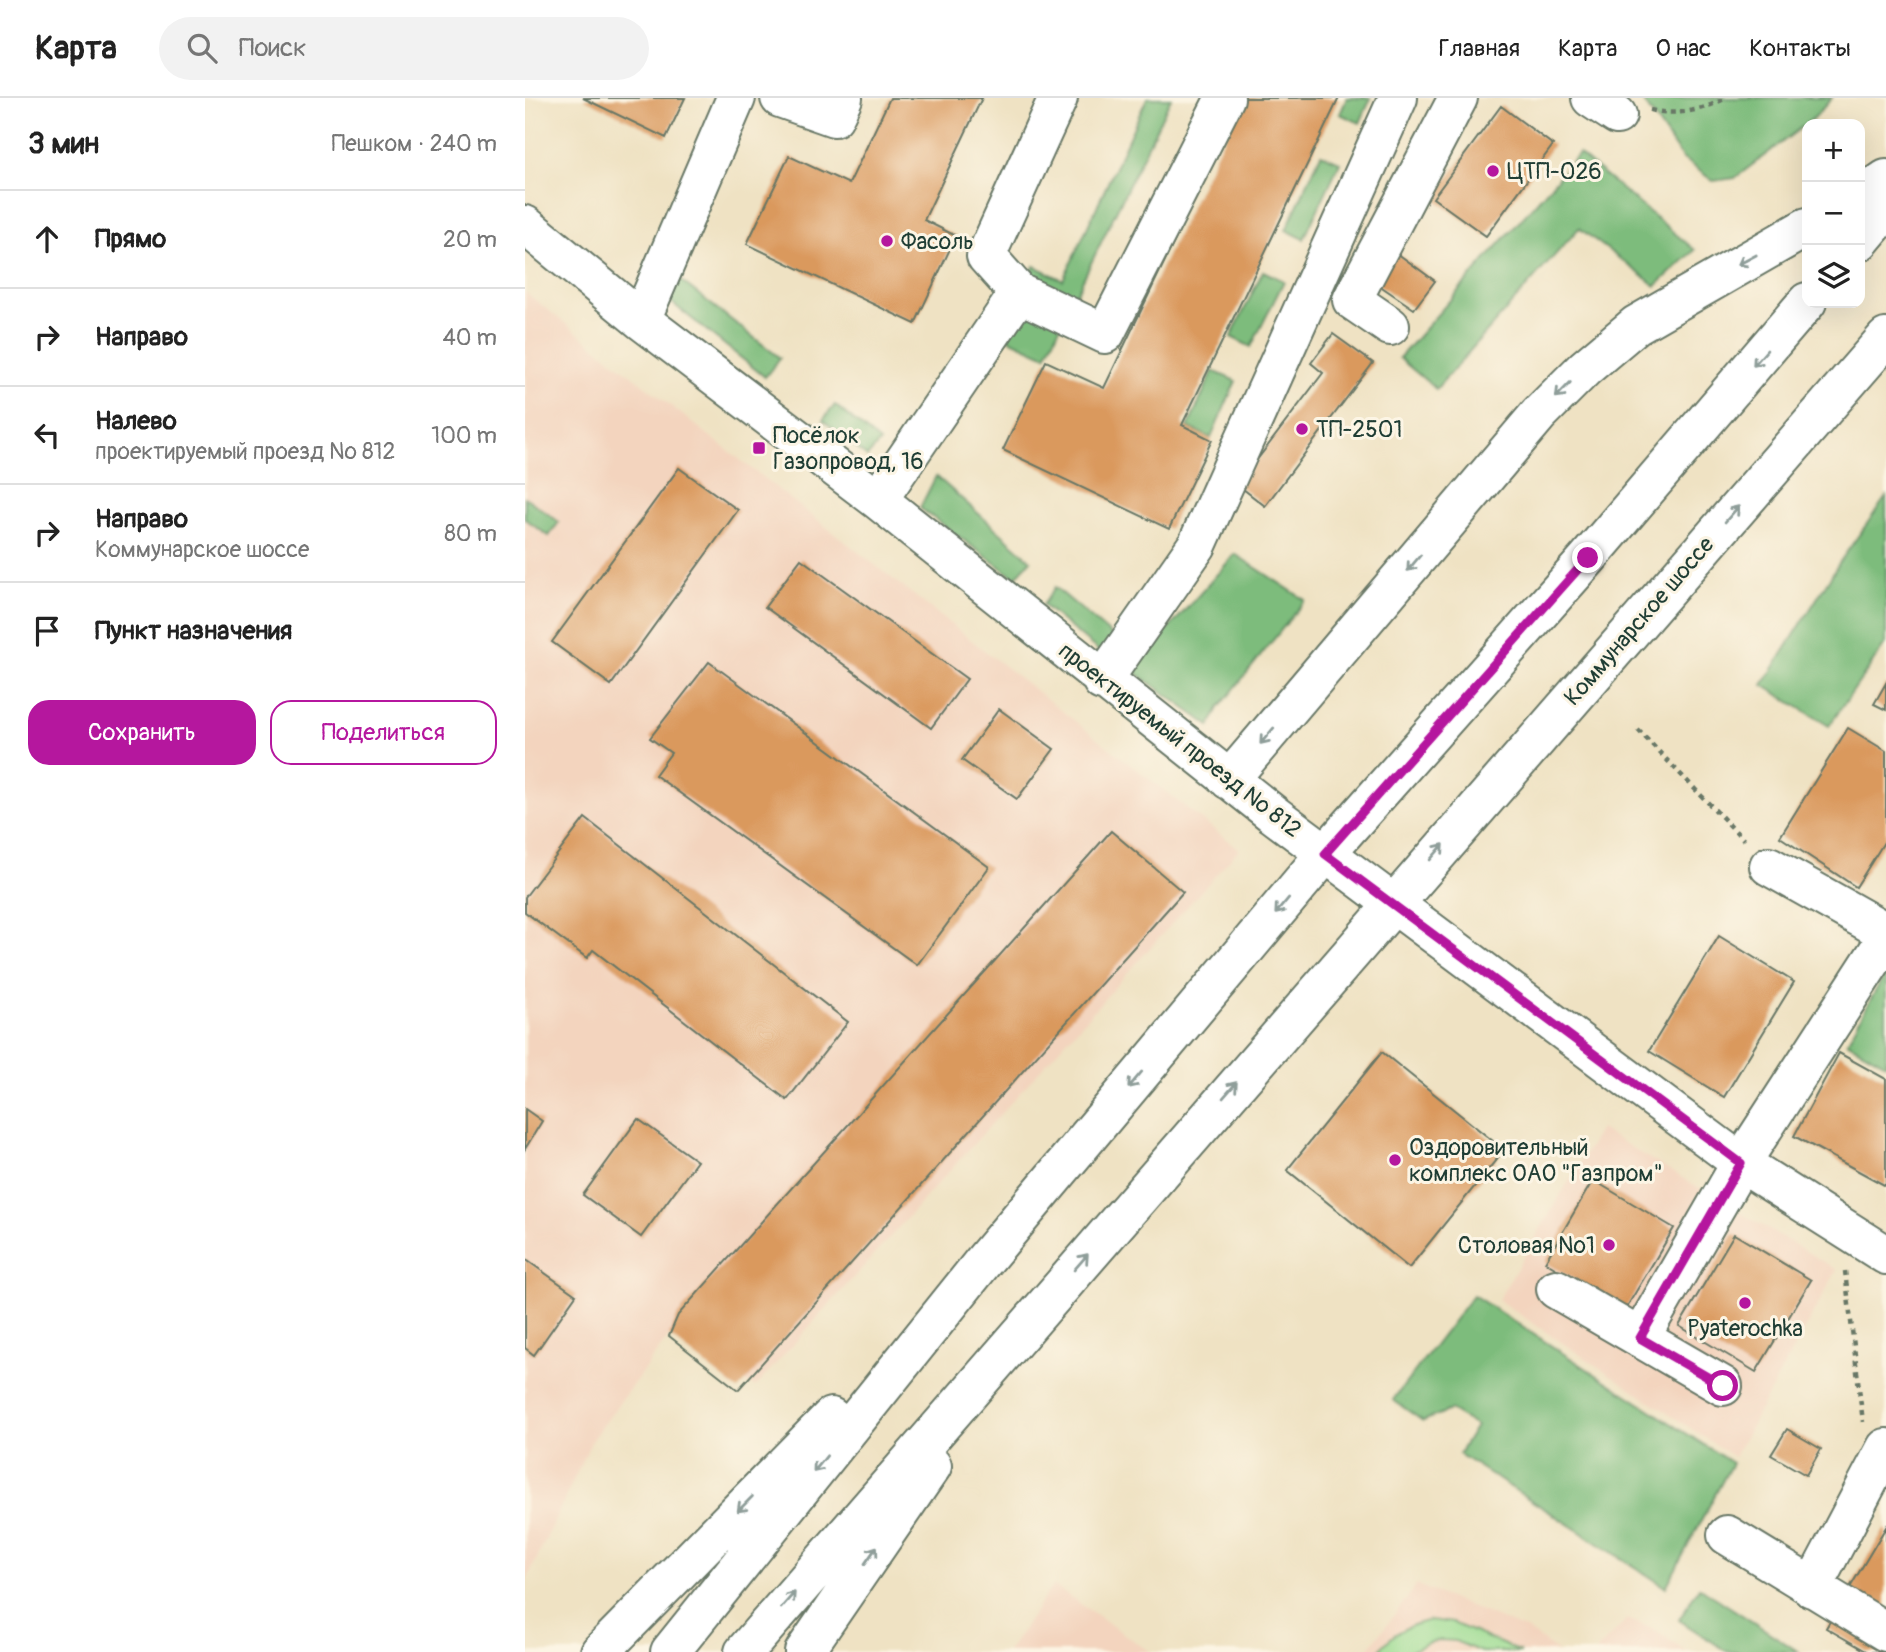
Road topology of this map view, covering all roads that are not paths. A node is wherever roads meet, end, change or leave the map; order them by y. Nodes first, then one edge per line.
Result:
1 (736, 98) edge
2 (780, 98) edge
3 (843, 98) edge
4 (1058, 98) edge
5 (1226, 98) edge
6 (1398, 98) edge
7 (1458, 98) edge
8 (1886, 178) edge
9 (1865, 193) edge
10 (1886, 210) edge
11 (525, 225) edge
12 (1802, 230) edge
13 (1865, 235) edge
14 (1019, 293) junction
15 (1802, 308) edge
16 (641, 320) junction
17 (1391, 326) dead end
18 (1886, 338) edge
19 (878, 500) junction
20 (1102, 681) junction
21 (1229, 780) junction
22 (1325, 854) junction
23 (1769, 866) road end
24 (1392, 903) junction
25 (1885, 942) edge
26 (1741, 1163) junction
27 (1886, 1255) edge
28 (982, 1263) junction
29 (1556, 1289) dead end
30 (1041, 1307) junction
31 (1640, 1338) junction
32 (1723, 1386) dead end
33 (1875, 1436) edge
34 (1727, 1535) dead end
35 (1812, 1588) junction
36 (1886, 1632) edge
37 (600, 1652) edge
38 (670, 1652) edge
39 (744, 1652) edge
40 (804, 1652) edge

1 - 16 main road
2 - 3 main road
4 - 14 main road
5 - 14 main road
6 - 20 main road
7 - 17 main road
8 - 9 main road
10 - 13 main road
11 - 16 main road, проектируемый проезд № 812
12 -> 21 main road
14 - 19 main road
15 -> 22 main road
16 - 19 main road, проектируемый проезд № 812
24 -> 18 main road, Коммунарское шоссе
19 - 20 main road, проектируемый проезд № 812
20 - 21 main road, проектируемый проезд № 812
21 - 22 main road, проектируемый проезд № 812
22 - 24 main road, проектируемый проезд № 812
22 -> 28 main road
23 - 25 main road
24 - 26 main road, проектируемый проезд № 812
30 -> 24 main road, Коммунарское шоссе
25 - 26 main road
26 - 27 main road, проектируемый проезд № 812
26 - 31 main road
28 -> 37 main road
28 -> 38 main road
29 - 31 main road
39 -> 30 main road
40 -> 30 main road
31 - 32 main road
33 - 35 main road
34 - 35 main road
35 - 36 main road

